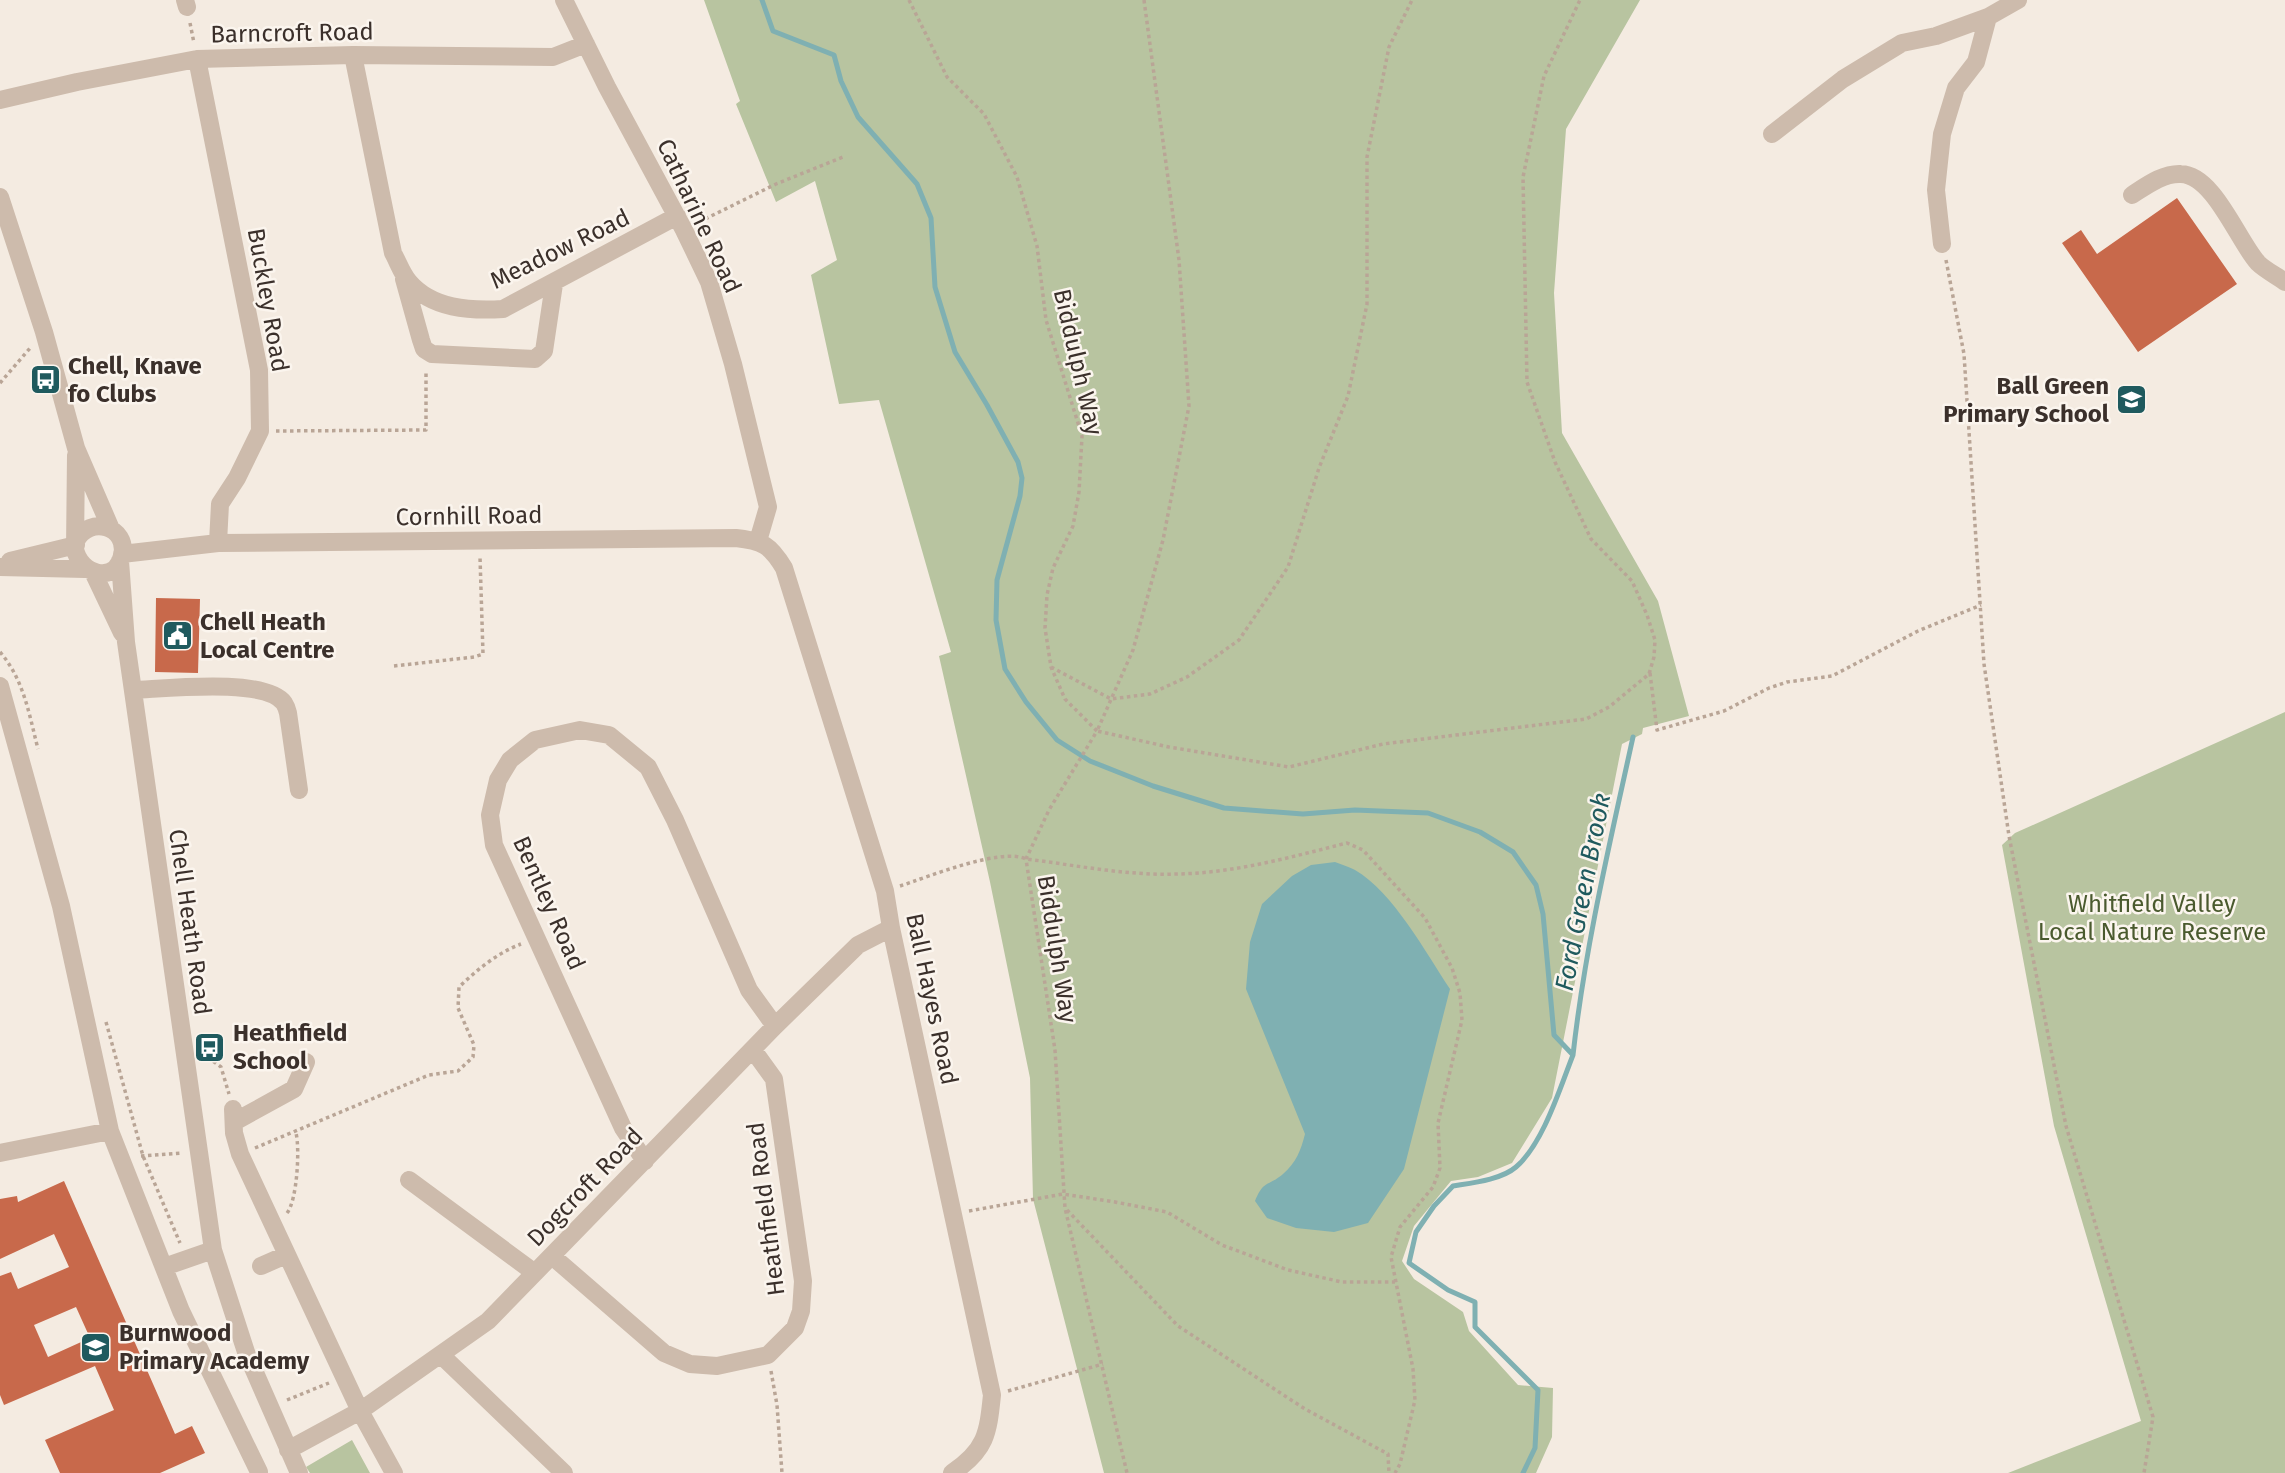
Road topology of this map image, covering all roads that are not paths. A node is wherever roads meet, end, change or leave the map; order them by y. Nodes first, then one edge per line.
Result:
1 (564, 0) edge
2 (2018, 0) edge
3 (1988, 17) junction
4 (586, 44) junction
5 (353, 55) junction
6 (197, 59) junction
7 (0, 100) edge
8 (1772, 134) dead end
9 (2132, 195) dead end
10 (0, 197) edge
11 (681, 223) junction
12 (1942, 244) road end
13 (402, 269) junction
14 (2285, 282) edge
15 (554, 284) junction
16 (76, 448) junction
17 (758, 541) junction
18 (76, 543) junction
19 (218, 543) junction
20 (118, 545) junction
21 (0, 565) edge
22 (89, 571) junction
23 (126, 642) junction
24 (0, 686) edge
25 (133, 690) junction
26 (299, 790) dead end
27 (891, 928) junction
28 (775, 1026) junction
29 (753, 1050) junction
30 (306, 1062) dead end
31 (110, 1131) junction
32 (0, 1153) edge
33 (645, 1161) junction
34 (409, 1180) dead end
35 (213, 1250) junction
36 (286, 1255) junction
37 (552, 1256) junction
38 (261, 1266) dead end
39 (164, 1267) junction
40 (535, 1273) junction
41 (441, 1355) junction
42 (360, 1411) junction
43 (288, 1450) junction
44 (259, 1472) edge
45 (299, 1473) edge
46 (394, 1473) edge
47 (564, 1473) edge
48 (952, 1473) edge

1 - 4 street, Catharine Road
2 - 3 street
3 - 8 street
3 - 12 street
4 - 5 street, Barncroft Road
4 - 11 street, Catharine Road
5 - 6 street, Barncroft Road
5 - 13 street, Meadow Road
6 - 7 street, Barncroft Road
6 - 19 street, Buckley Road
9 - 14 street
10 - 16 street, Chell Heath Road
11 - 15 street, Meadow Road
11 - 17 street, Catharine Road
13 - 15 street, Meadow Road
13 - 15 street
16 - 18 street, Chell Heath Road
16 - 20 street, Chell Heath Road
17 - 19 street, Cornhill Road
17 - 27 street, Ball Hayes Road
18 - 20 street
18 - 21 street
18 - 22 street
19 - 20 street, Cornhill Road
20 - 22 street
20 - 23 street, Chell Heath Road
21 - 22 street
22 - 23 street, Chell Heath Road
23 - 25 street, Chell Heath Road
24 - 31 street
25 - 26 street
25 - 35 street, Chell Heath Road
27 - 28 street, Dogcroft Road
27 - 48 street, Ball Hayes Road
28 - 29 street, Dogcroft Road
28 - 33 street, Bentley Road
29 - 33 street, Dogcroft Road
29 - 37 street, Heathfield Road
30 - 36 street
31 - 32 street
31 - 39 street
33 - 37 street, Dogcroft Road
34 - 40 street
35 - 39 street
35 - 43 street, Chell Heath Road
36 - 38 street
36 - 42 street
37 - 40 street, Dogcroft Road
39 - 44 street
40 - 41 street, Dogcroft Road
41 - 42 street, Dogcroft Road
41 - 47 street
42 - 43 street, Dogcroft Road
42 - 46 street
43 - 45 street, Chell Heath Road

